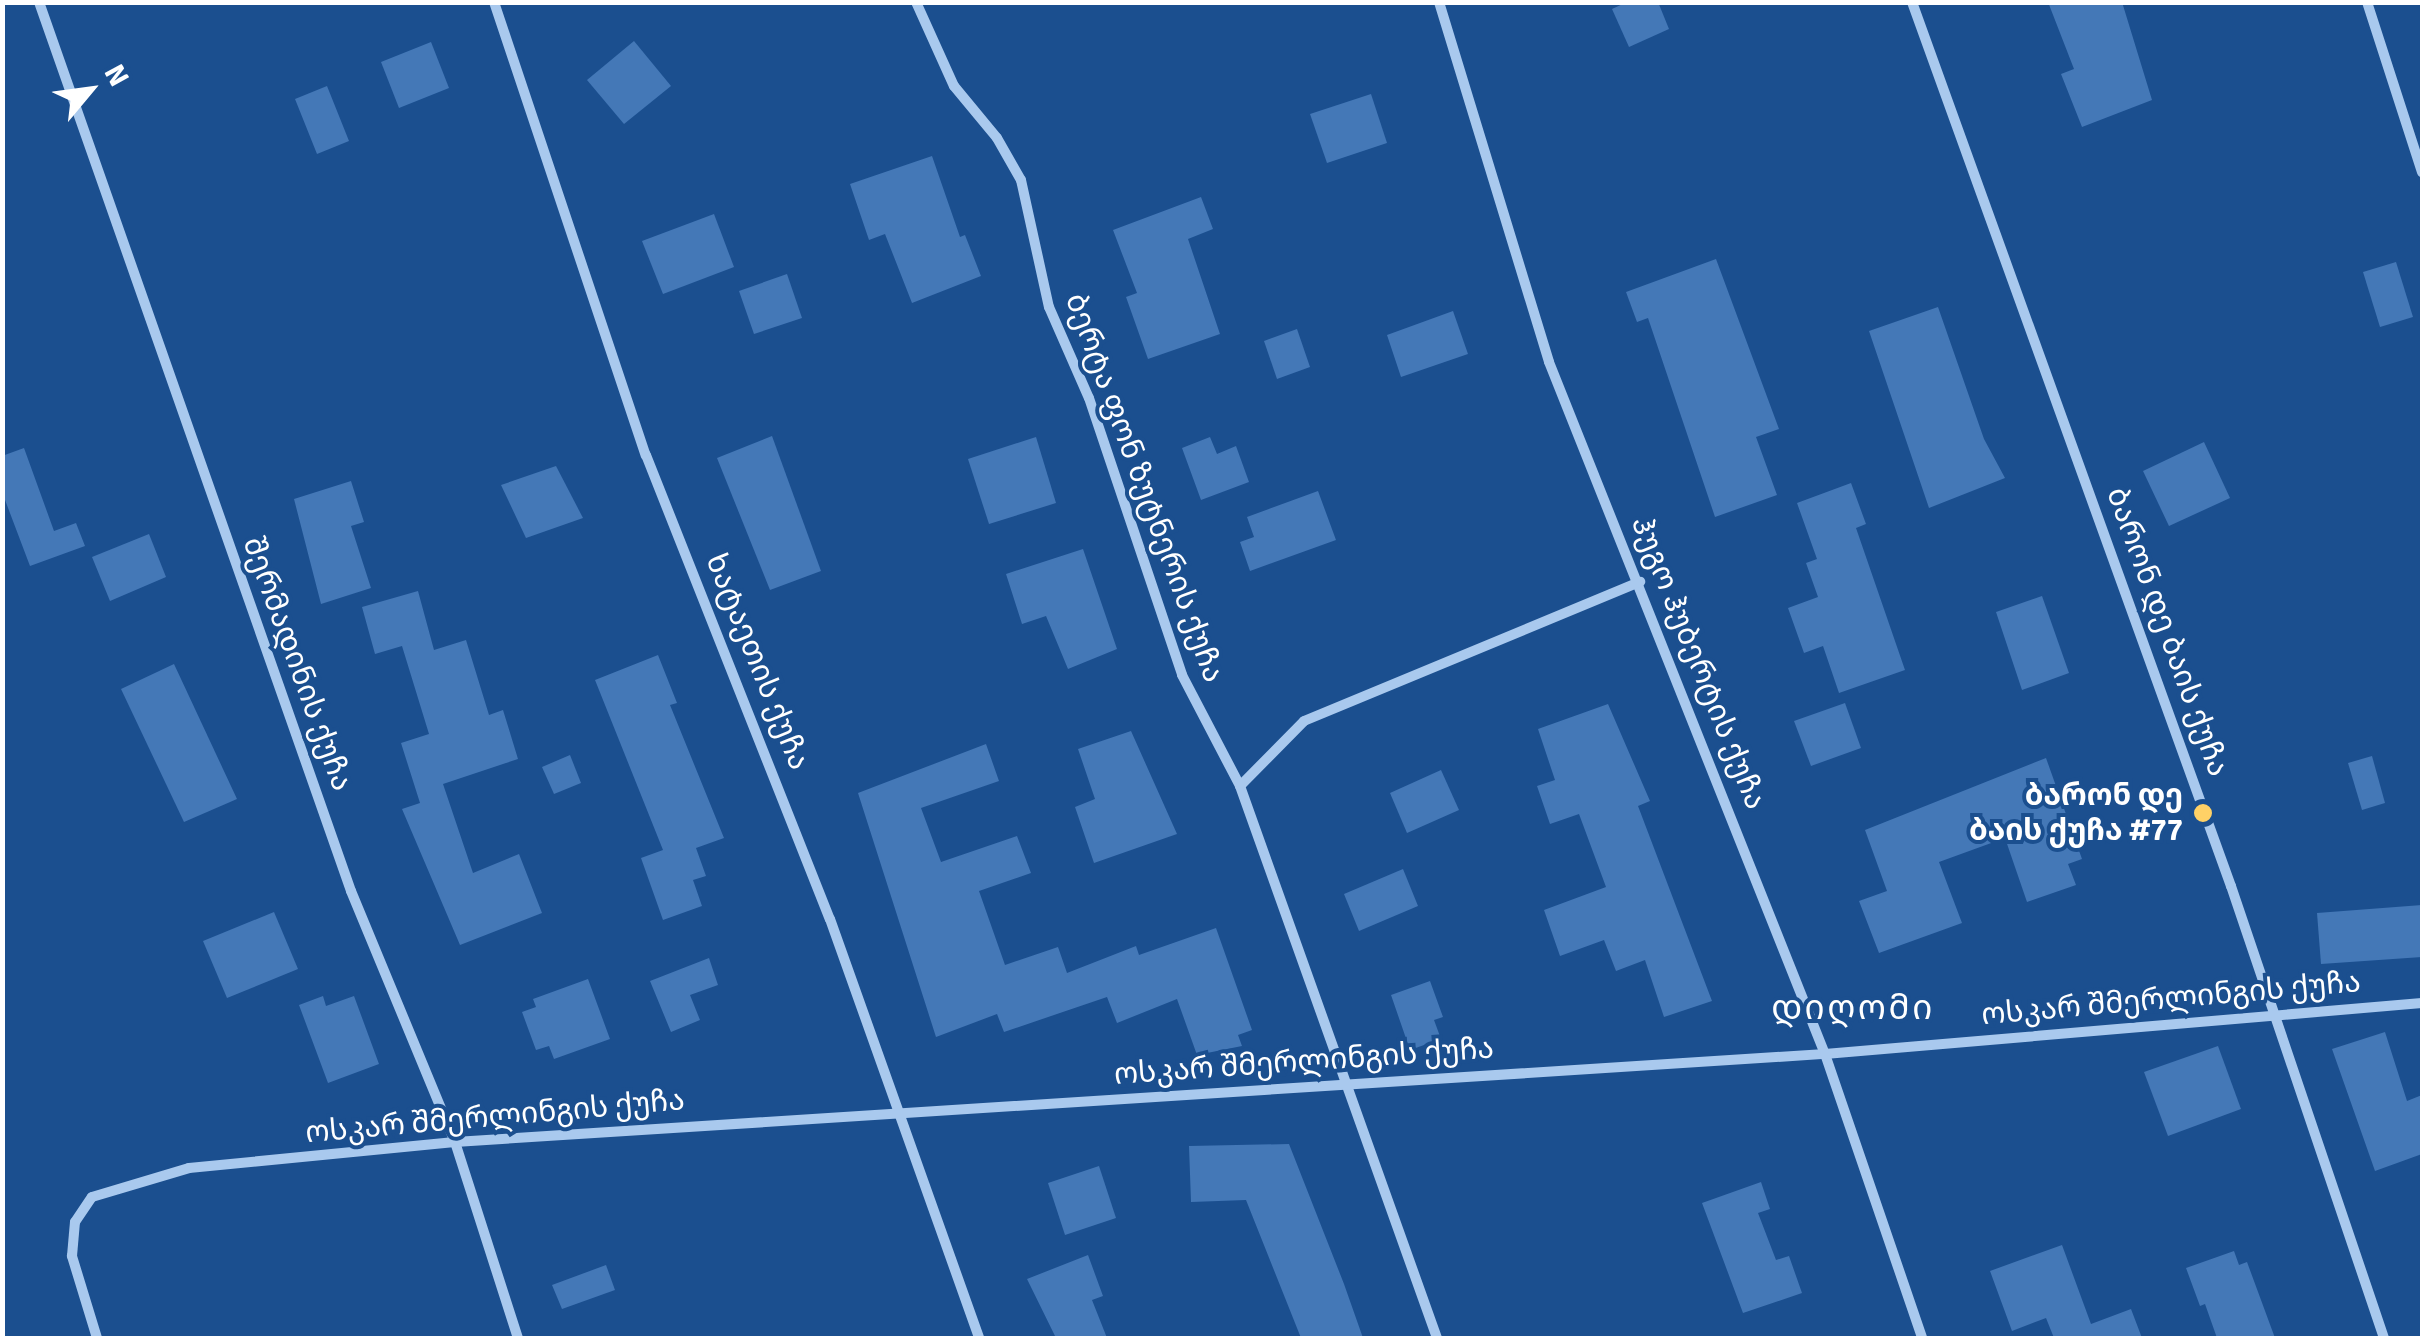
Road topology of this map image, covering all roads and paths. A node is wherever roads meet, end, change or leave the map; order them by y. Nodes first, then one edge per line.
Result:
1 (38, 2) edge
2 (494, 2) edge
3 (916, 2) edge
4 (1439, 2) edge
5 (1912, 2) edge
6 (2367, 2) edge
7 (2422, 172) edge
8 (1640, 582) junction
9 (1240, 786) junction
10 (2422, 1004) edge
11 (2271, 1012) junction
12 (1825, 1054) junction
13 (1344, 1085) junction
14 (899, 1112) junction
15 (456, 1142) junction
16 (98, 1338) edge
17 (518, 1338) edge
18 (979, 1338) edge
19 (1436, 1338) edge
20 (1922, 1338) edge
21 (2384, 1338) edge

1 - 15 street, შერმადინის ქუჩა
2 - 14 street, ხატაეთის ქუჩა
3 - 9 street, ბერტა ფონ ზუტნერის ქუჩა
4 - 8 street, ჰუგო ჰუბერტის ქუჩა
5 - 11 street, ბარონ დე ბაის ქუჩა
6 - 7 street
8 - 9 street
8 - 12 street, ჰუგო ჰუბერტის ქუჩა
9 - 13 street, ბერტა ფონ ზუტნერის ქუჩა
10 - 11 street, ოსკარ შმერლინგის ქუჩა
11 - 12 street, ოსკარ შმერლინგის ქუჩა
11 - 21 street, ბარონ დე ბაის ქუჩა
12 - 13 street, ოსკარ შმერლინგის ქუჩა
12 - 20 street, ჰუგო ჰუბერტის ქუჩა
13 - 14 street, ოსკარ შმერლინგის ქუჩა
13 - 19 street, ბერტა ფონ ზუტნერის ქუჩა
14 - 15 street, ოსკარ შმერლინგის ქუჩა
14 - 18 street, ხატაეთის ქუჩა
15 - 16 street, ოსკარ შმერლინგის ქუჩა
15 - 17 street, შერმადინის ქუჩა

